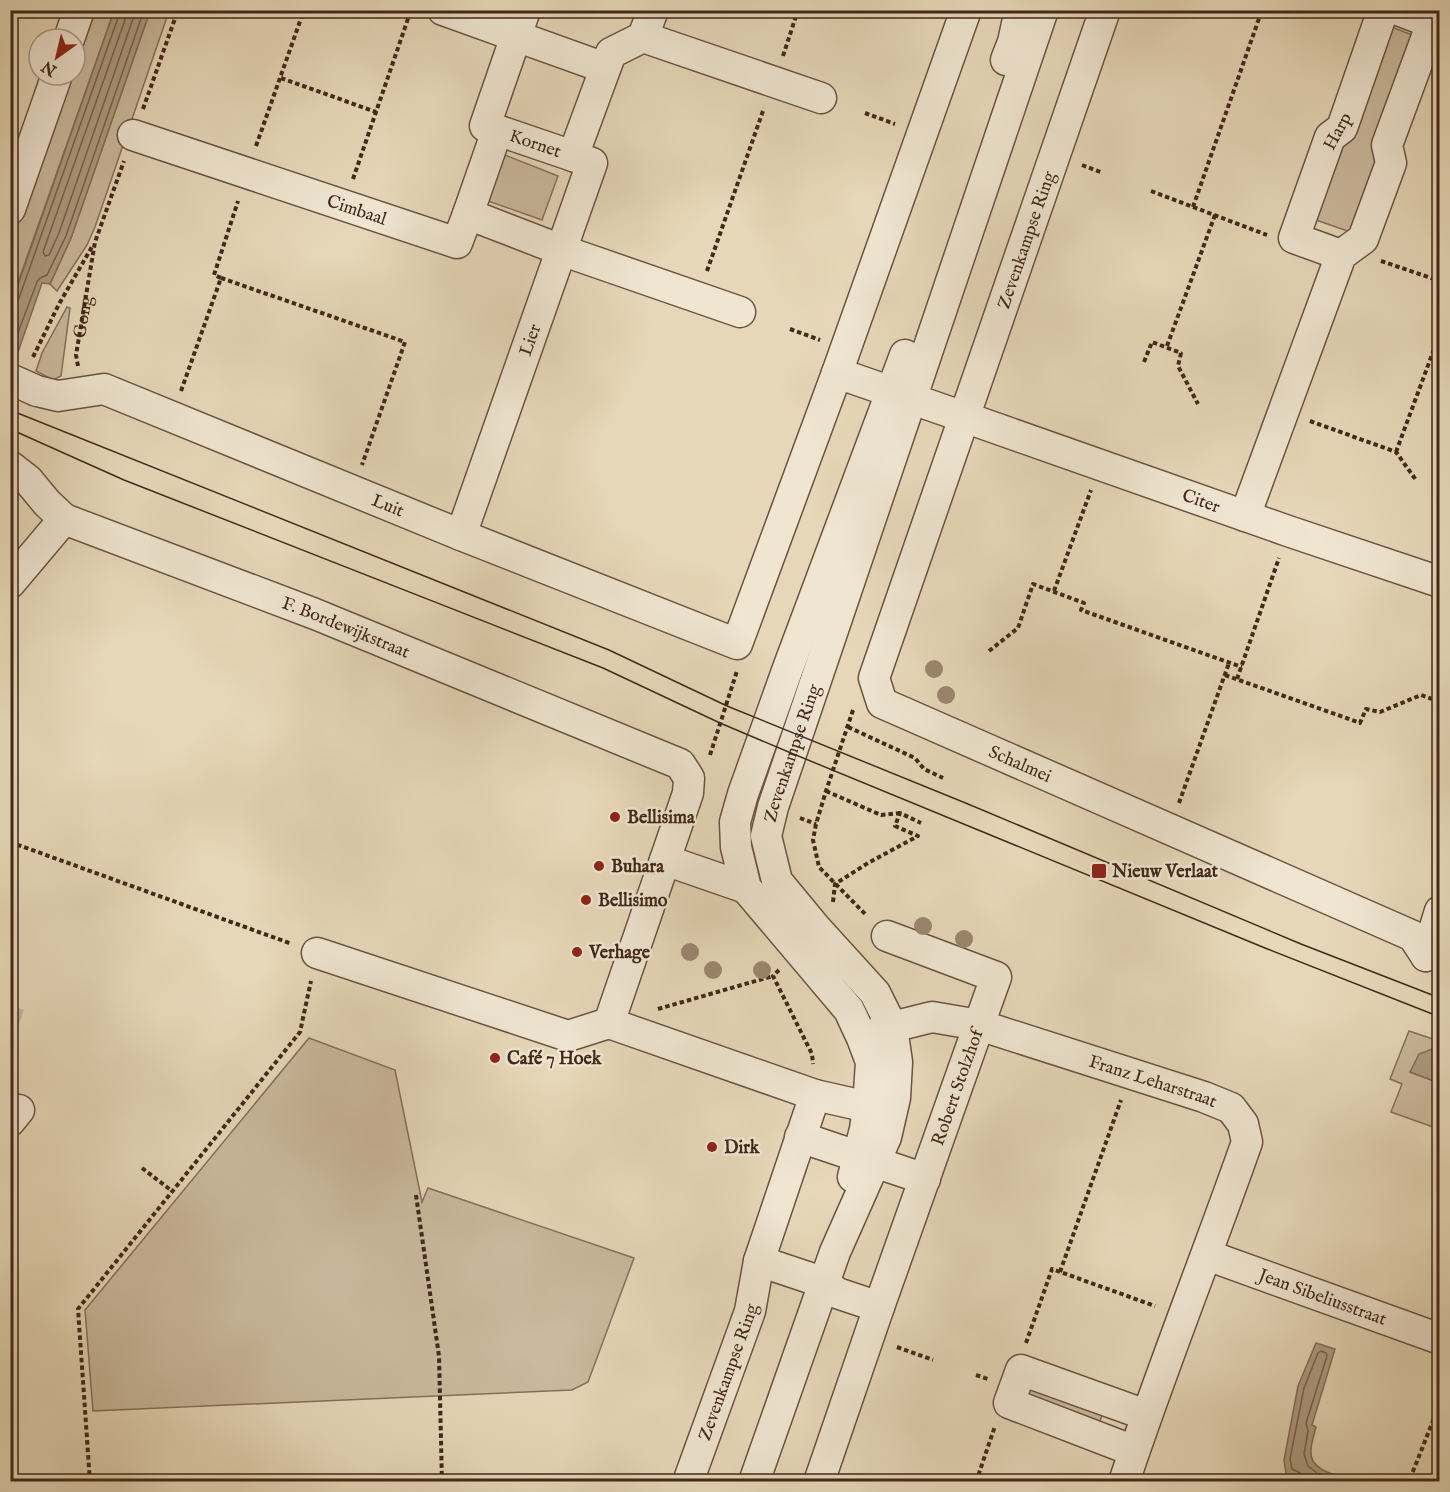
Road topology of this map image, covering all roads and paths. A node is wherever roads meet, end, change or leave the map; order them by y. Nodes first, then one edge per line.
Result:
1 (79, 10) edge
2 (304, 10) edge
3 (411, 10) edge
4 (443, 10) edge
5 (798, 10) edge
6 (966, 10) edge
7 (1020, 10) edge
8 (1044, 10) edge
9 (1105, 10) edge
10 (1262, 10) edge
11 (1383, 10) edge
12 (1398, 10) edge
13 (1436, 22) edge
14 (520, 23) edge
15 (648, 24) edge
16 (73, 27) edge
17 (605, 68) junction
18 (281, 78) junction
19 (773, 82) junction
20 (53, 87) edge
21 (821, 98) dead end
22 (376, 112) junction
23 (497, 131) junction
24 (133, 135) dead end
25 (573, 156) junction
26 (247, 173) junction
27 (1151, 191) dead end
28 (344, 206) junction
29 (1193, 207) junction
30 (10, 209) edge
31 (468, 214) junction
32 (1215, 215) junction
33 (1294, 238) junction
34 (561, 250) junction
35 (1344, 252) junction
36 (221, 278) junction
37 (1440, 281) edge
38 (698, 297) junction
39 (740, 312) dead end
40 (1440, 333) edge
41 (1167, 346) junction
42 (1144, 362) dead end
43 (837, 373) junction
44 (25, 379) edge
45 (81, 393) junction
46 (902, 396) junction
47 (1198, 404) dead end
48 (1283, 411) junction
49 (170, 416) junction
50 (964, 417) junction
51 (1396, 452) junction
52 (1100, 464) junction
53 (10, 466) edge
54 (1416, 480) dead end
55 (352, 491) junction
56 (1245, 516) junction
57 (64, 519) junction
58 (1288, 531) junction
59 (461, 535) junction
60 (1440, 582) edge
61 (10, 583) edge
62 (1054, 591) junction
63 (737, 644) junction
64 (989, 651) dead end
65 (1229, 663) junction
66 (1242, 667) junction
67 (1225, 675) junction
68 (1237, 679) junction
69 (856, 700) dead end
70 (1440, 702) edge
71 (848, 727) junction
72 (698, 772) junction
73 (943, 778) dead end
74 (826, 791) junction
75 (900, 813) dead end
76 (1170, 829) junction
77 (10, 842) edge
78 (665, 860) junction
79 (746, 888) junction
80 (1440, 911) edge
81 (887, 936) joint
82 (317, 953) junction
83 (773, 976) dead end
84 (653, 1010) dead end
85 (609, 1023) junction
86 (979, 1025) junction
87 (892, 1027) junction
88 (862, 1038) junction
89 (1131, 1073) junction
90 (815, 1095) junction
91 (880, 1111) junction
92 (800, 1137) junction
93 (866, 1159) junction
94 (142, 1168) dead end
95 (925, 1179) junction
96 (172, 1191) junction
97 (416, 1195) dead end
98 (1207, 1255) junction
99 (759, 1261) junction
100 (1060, 1272) junction
101 (825, 1283) junction
102 (879, 1307) junction
103 (1184, 1316) junction
104 (1440, 1339) edge
105 (1021, 1370) junction
106 (1009, 1403) junction
107 (1440, 1403) edge
108 (1146, 1415) junction
109 (1134, 1451) junction
110 (1410, 1479) dead end
111 (90, 1482) edge
112 (442, 1482) edge
113 (688, 1482) edge
114 (754, 1482) edge
115 (819, 1482) edge
116 (976, 1482) edge
117 (1124, 1482) edge

1 - 16 street
2 - 18 path
3 - 22 path
4 - 14 street
5 - 19 path
6 - 43 street
7 - 46 street, Zevenkampse Ring
8 - 46 street, Zevenkampse Ring
9 - 50 street, Zevenkampse Ring
10 - 29 path
11 - 33 street, Harp
12 - 13 street
13 - 35 street
14 - 17 street
14 - 23 street, Kornet
15 - 17 street, Kornet
15 - 19 street
17 - 25 street, Kornet
18 - 22 path
18 - 26 path
19 - 21 street
19 - 38 path
20 - 30 street
22 - 28 path
23 - 25 street, Kornet
23 - 31 street
24 - 26 street, Cimbaal
25 - 34 street, Lier
26 - 28 street, Cimbaal
26 - 36 path
27 - 29 path
28 - 31 street, Cimbaal
29 - 32 path
31 - 34 street
32 - 33 path
32 - 41 path
33 - 35 street
34 - 38 street
34 - 59 street, Lier
35 - 37 path
35 - 48 street
36 - 49 path
36 - 55 path
38 - 39 street
40 - 51 path
41 - 42 path
41 - 47 path
43 - 46 street
43 - 63 street
44 - 45 street, Luit
44 - 45 path, Gong
45 - 49 street, Luit
46 - 50 street
46 - 79 street, Zevenkampse Ring
46 - 87 street, Zevenkampse Ring
48 - 51 path
48 - 56 street
49 - 55 street, Luit
50 - 52 street, Citer
50 - 76 street, Schalmei
51 - 54 path
52 - 56 street, Citer
52 - 62 path
53 - 57 street, F. Bordewijkstraat
55 - 59 street, Luit
56 - 58 street, Citer
57 - 61 street
57 - 72 street, F. Bordewijkstraat
58 - 60 street, Citer
58 - 66 path
59 - 63 street, Luit
62 - 64 path
62 - 65 path
63 - 72 path
65 - 66 path
65 - 67 path
66 - 68 path
67 - 68 path
67 - 76 path
68 - 70 path
69 - 71 path
71 - 73 path
71 - 74 path
72 - 78 street
74 - 75 path
74 - 81 path
76 - 80 street, Schalmei
77 - 82 path
78 - 79 street
78 - 85 street
79 - 88 street, Zevenkampse Ring
81 - 86 street, Robert Stolzhof
82 - 85 street
82 - 96 path
83 - 84 path
85 - 90 street
86 - 87 street, Franz Leharstraat
86 - 89 street, Franz Leharstraat
86 - 95 street, Robert Stolzhof
87 - 88 street, Franz Leharstraat
87 - 91 street, Zevenkampse Ring
88 - 91 street, Zevenkampse Ring
89 - 98 street, Franz Leharstraat
89 - 100 path
90 - 91 street
90 - 92 street, Zevenkampse Ring
91 - 93 street, Zevenkampse Ring
92 - 93 street
92 - 99 street, Zevenkampse Ring
93 - 95 street
93 - 101 street, Zevenkampse Ring
94 - 96 path
95 - 102 street, Robert Stolzhof
96 - 111 path
97 - 112 path
98 - 103 street, Franz Leharstraat
98 - 104 street, Jean Sibeliusstraat
99 - 101 street
99 - 113 street, Zevenkampse Ring
100 - 103 path
100 - 105 path
101 - 102 street
101 - 114 street, Zevenkampse Ring
102 - 115 street, Robert Stolzhof
103 - 108 street, Franz Leharstraat
105 - 106 street
105 - 108 street
106 - 109 street
106 - 116 path
107 - 110 path
108 - 109 street, Franz Leharstraat
109 - 117 street, Franz Leharstraat

